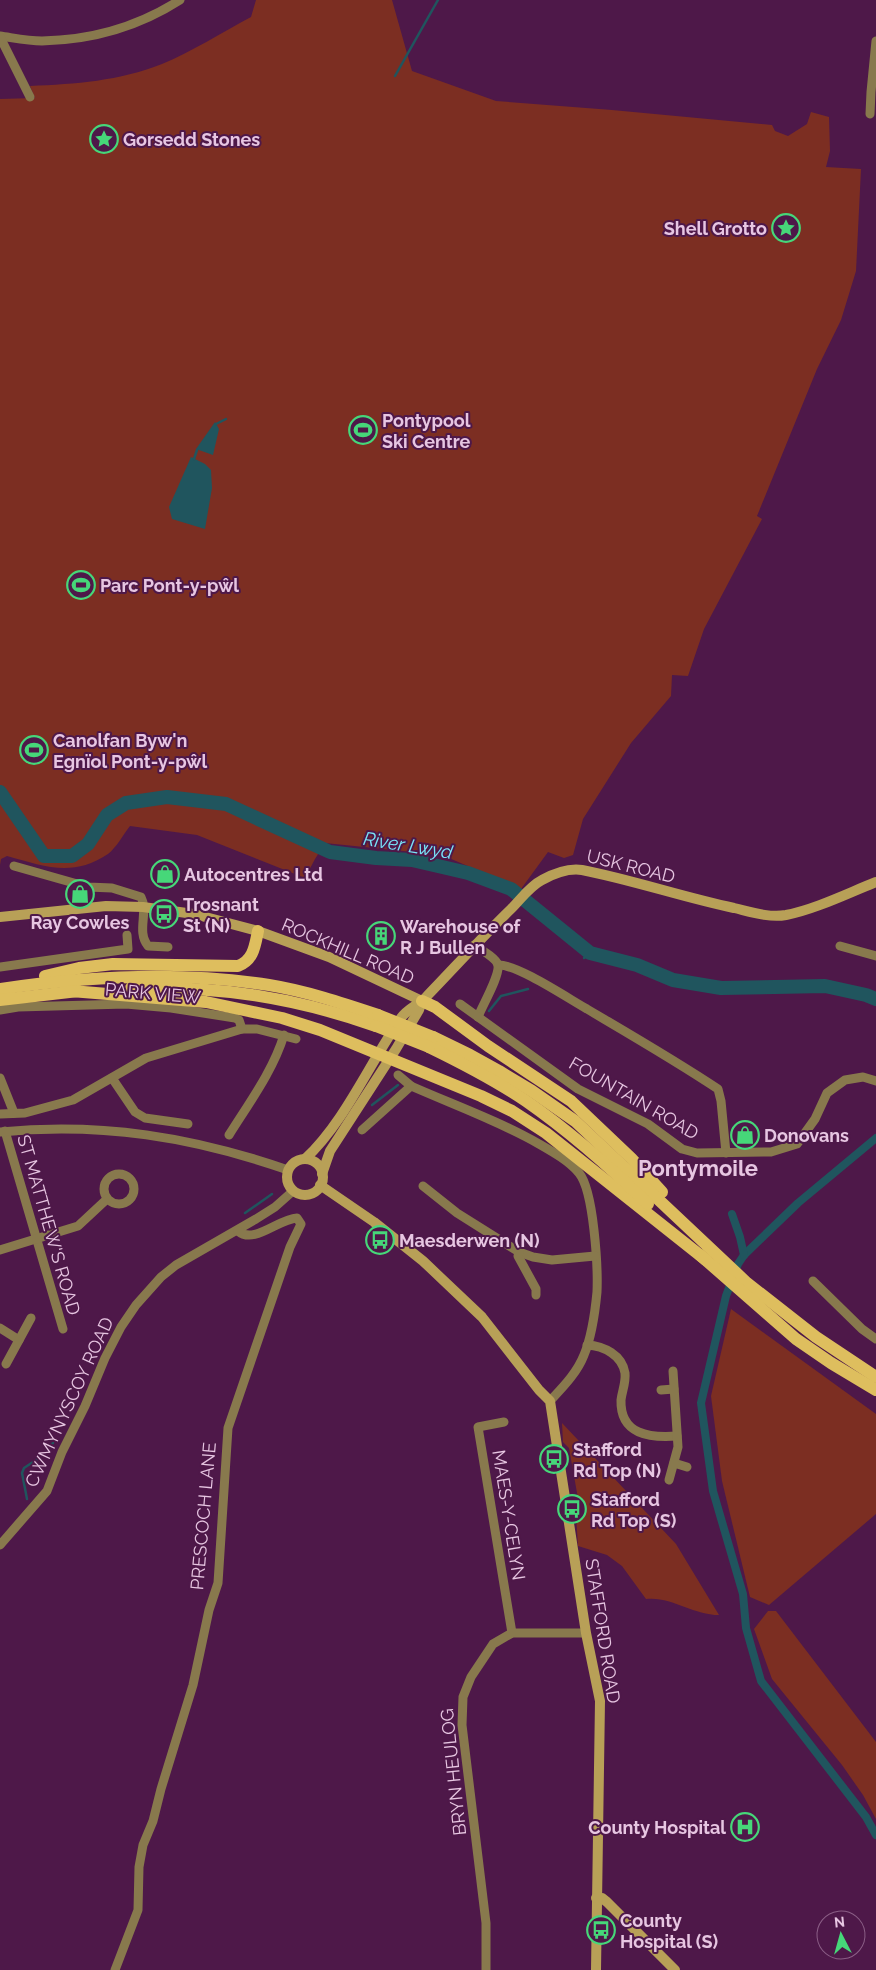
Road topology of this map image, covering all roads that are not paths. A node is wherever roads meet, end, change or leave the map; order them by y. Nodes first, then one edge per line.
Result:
1 (180, 0) edge
2 (0, 37) edge
3 (876, 41) edge
4 (30, 97) dead end
5 (870, 114) dead end
6 (14, 866) dead end
7 (876, 882) edge
8 (143, 907) junction
9 (0, 917) edge
10 (258, 931) junction
11 (127, 935) dead end
12 (474, 945) junction
13 (840, 946) dead end
14 (168, 947) dead end
15 (876, 956) edge
16 (498, 965) junction
17 (0, 967) edge
18 (22, 986) junction
19 (0, 989) edge
20 (71, 991) junction
21 (0, 1000) edge
22 (422, 1001) junction
23 (460, 1004) dead end
24 (0, 1010) edge
25 (478, 1017) junction
26 (377, 1021) junction
27 (242, 1029) junction
28 (284, 1035) junction
29 (296, 1039) dead end
30 (431, 1042) junction
31 (384, 1058) junction
32 (398, 1075) dead end
33 (0, 1078) edge
34 (112, 1078) junction
35 (876, 1081) edge
36 (411, 1086) junction
37 (14, 1113) junction
38 (0, 1114) edge
39 (188, 1124) dead end
40 (362, 1130) dead end
41 (2, 1131) edge
42 (229, 1134) dead end
43 (726, 1153) junction
44 (305, 1159) junction
45 (288, 1170) junction
46 (322, 1174) junction
47 (320, 1186) junction
48 (423, 1186) dead end
49 (294, 1191) junction
50 (108, 1199) dead end
51 (684, 1223) junction
52 (238, 1231) junction
53 (36, 1238) junction
54 (0, 1250) edge
55 (520, 1252) junction
56 (595, 1256) junction
57 (709, 1256) junction
58 (813, 1281) dead end
59 (743, 1287) junction
60 (536, 1295) dead end
61 (31, 1318) dead end
62 (0, 1328) edge
63 (63, 1329) dead end
64 (876, 1339) edge
65 (19, 1340) junction
66 (587, 1345) junction
67 (6, 1364) dead end
68 (673, 1371) dead end
69 (876, 1377) edge
70 (674, 1389) junction
71 (661, 1390) dead end
72 (876, 1390) edge
73 (550, 1401) junction
74 (504, 1422) dead end
75 (677, 1436) junction
76 (674, 1463) junction
77 (687, 1467) dead end
78 (669, 1480) dead end
79 (0, 1546) edge
80 (512, 1633) junction
81 (586, 1633) junction
82 (596, 1898) junction
83 (115, 1970) edge
84 (486, 1970) edge
85 (596, 1970) edge
86 (675, 1970) edge

1 - 2 street
2 - 4 street
3 - 5 street
6 - 8 street
7 - 12 street, USK ROAD
8 - 9 street, ROCKHILL ROAD
8 - 10 street, ROCKHILL ROAD
8 - 14 street
10 - 18 main road
10 - 22 street, ROCKHILL ROAD
11 - 17 street
12 - 16 street
12 - 22 street, USK ROAD
13 - 15 street
16 - 25 street
16 - 43 street
18 - 19 main road
18 - 26 main road
20 - 21 main road
20 - 26 main road
20 - 31 main road
22 - 31 street, USK ROAD
22 - 51 main road
23 - 25 street, FOUNTAIN ROAD
24 - 27 street, PARK VIEW
25 - 43 street, FOUNTAIN ROAD
26 - 30 main road, bridge
27 - 28 street
27 - 34 street
28 - 29 street
28 - 42 street
30 - 51 main road
30 - 57 main road
31 - 44 street
31 - 46 street
31 - 57 main road
32 - 36 street
33 - 37 street
34 - 37 street
34 - 39 street
35 - 43 street, FOUNTAIN ROAD
36 - 40 street
36 - 56 street
37 - 38 street
41 - 45 street
41 - 53 street, ST MATTHEW'S ROAD
44 - 45 street
44 - 46 street
45 - 49 street
46 - 47 street
47 - 49 street
47 - 73 street
48 - 55 street
49 - 52 street, CWMYNYSCOY ROAD
50 - 53 street
51 - 57 main road
52 - 79 street, CWMYNYSCOY ROAD
52 - 83 street, PRESCOCH LANE
53 - 54 street
53 - 63 street, ST MATTHEW'S ROAD
55 - 56 street
55 - 60 street
56 - 66 street
57 - 59 main road
58 - 64 street
59 - 69 main road
59 - 72 main road
61 - 65 street
62 - 65 street
65 - 67 street
66 - 73 street
66 - 75 street
68 - 70 street
70 - 71 street
70 - 75 street
73 - 81 street, STAFFORD ROAD
74 - 80 street, MAES-Y-CELYN
75 - 76 street
76 - 77 street
76 - 78 street
80 - 81 street
80 - 84 street, BRYN HEULOG
81 - 82 street, STAFFORD ROAD
82 - 85 street, STAFFORD ROAD
82 - 86 street

